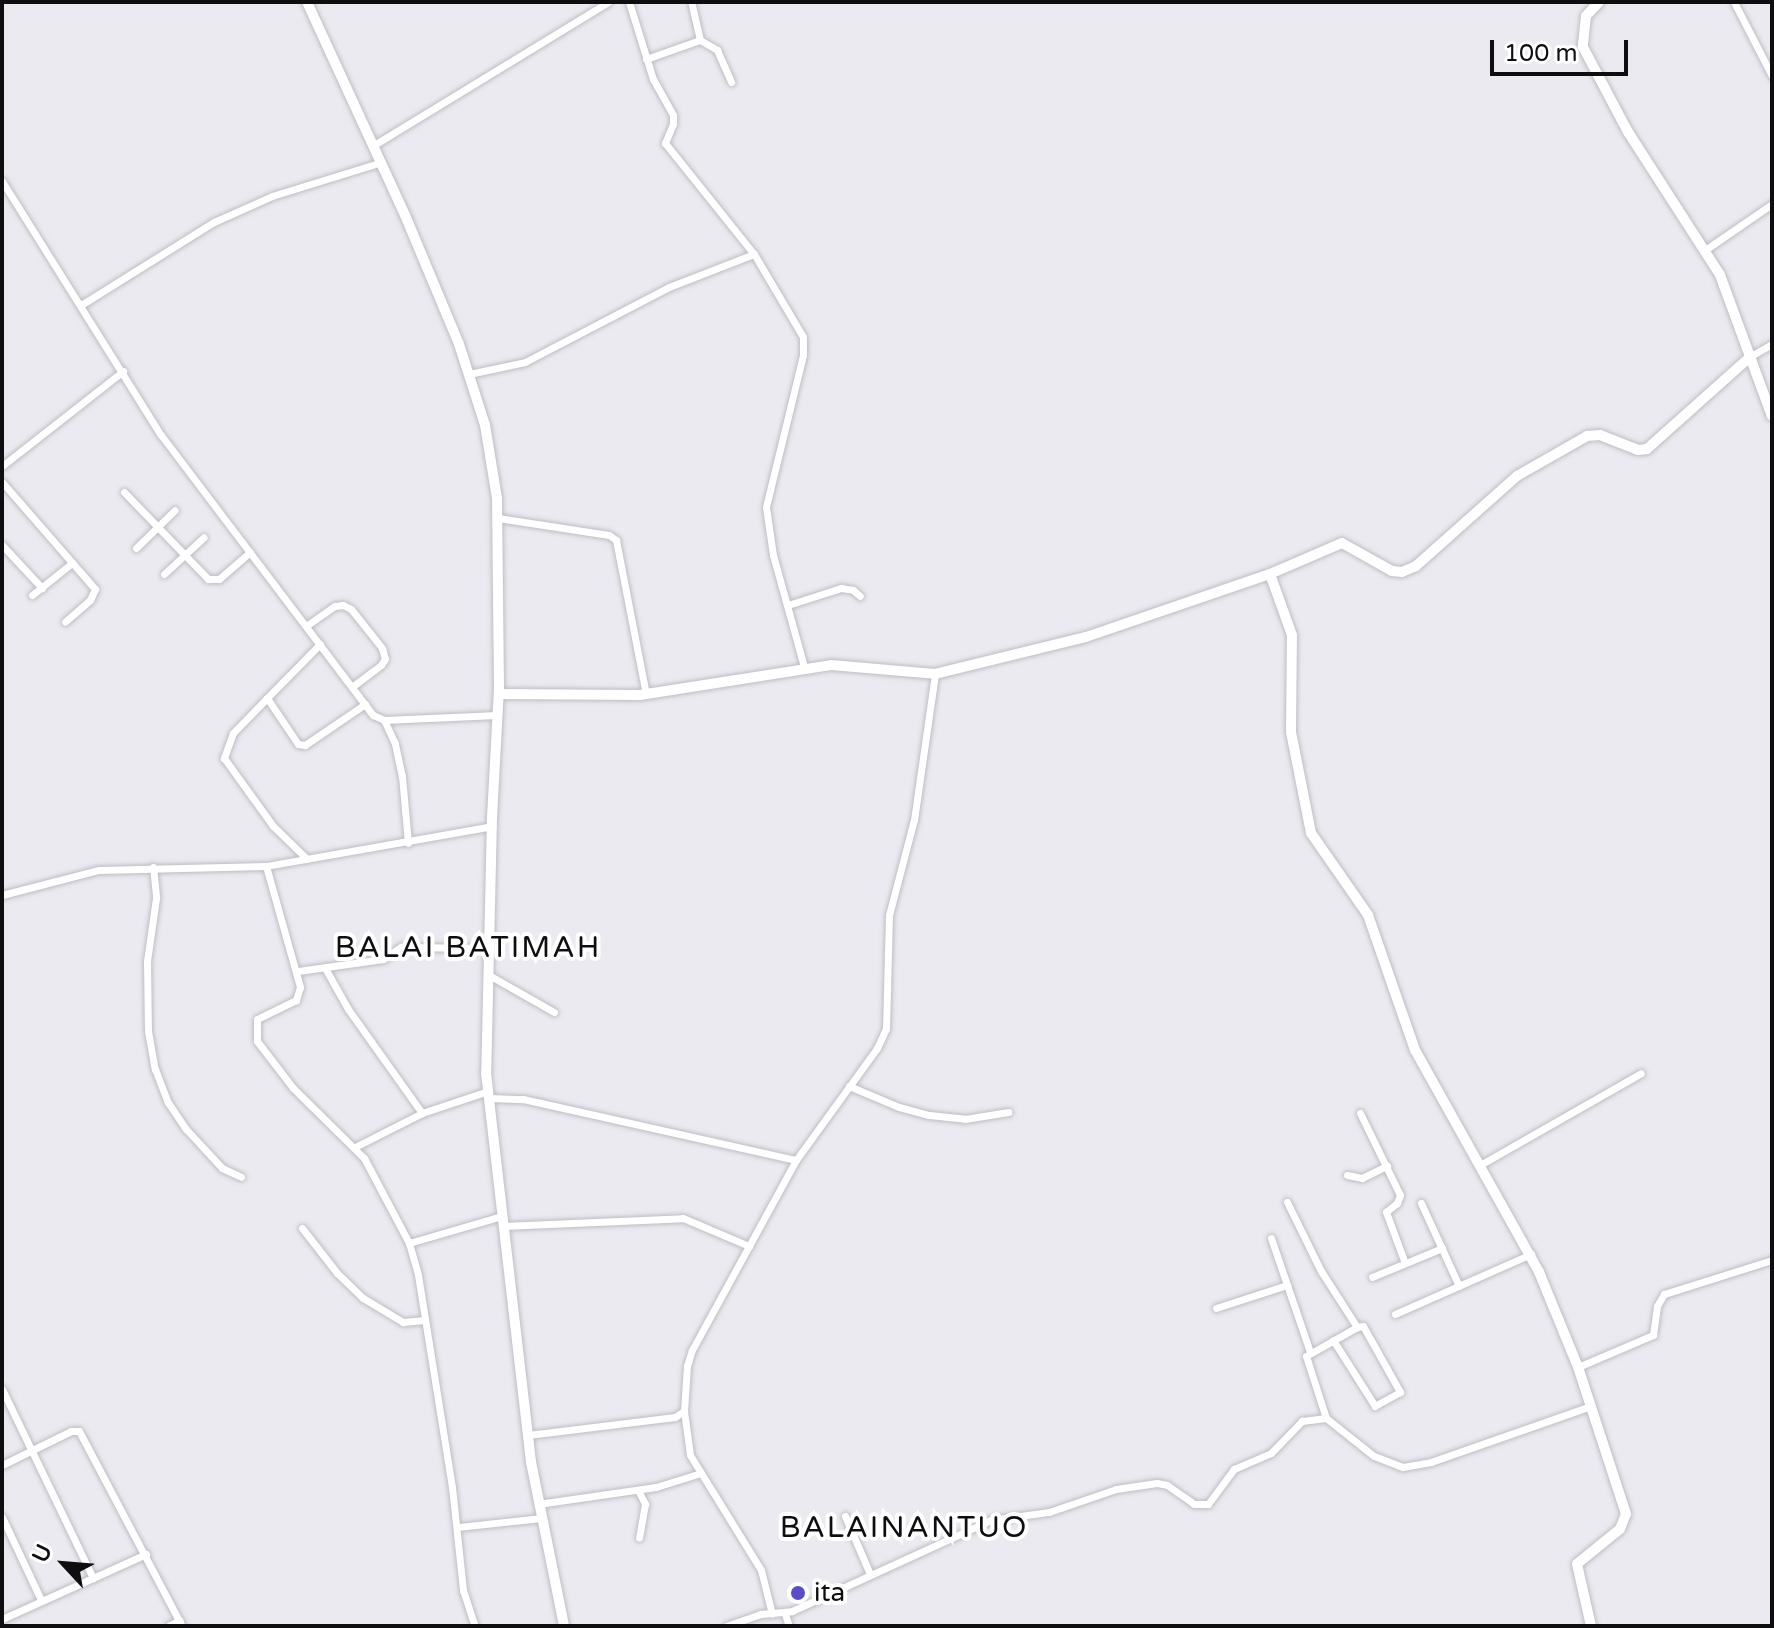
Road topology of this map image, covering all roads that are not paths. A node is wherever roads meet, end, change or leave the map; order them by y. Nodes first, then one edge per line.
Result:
1 (307, 2) edge
2 (608, 2) edge
3 (629, 2) edge
4 (691, 2) edge
5 (1599, 2) edge
6 (1734, 2) edge
7 (700, 40) junction
8 (646, 59) junction
9 (1772, 76) edge
10 (731, 82) dead end
11 (374, 145) junction
12 (382, 162) junction
13 (2, 181) edge
14 (1772, 204) edge
15 (1705, 250) junction
16 (754, 254) junction
17 (81, 305) junction
18 (1772, 344) edge
19 (1751, 356) junction
20 (123, 371) junction
21 (469, 374) junction
22 (1772, 416) edge
23 (2, 466) edge
24 (2, 482) edge
25 (124, 492) dead end
26 (175, 510) dead end
27 (498, 518) junction
28 (158, 527) junction
29 (204, 537) dead end
30 (2, 545) edge
31 (136, 548) dead end
32 (250, 552) junction
33 (185, 555) junction
34 (72, 563) junction
35 (164, 574) dead end
36 (1270, 574) junction
37 (42, 588) junction
38 (32, 595) dead end
39 (860, 596) dead end
40 (788, 605) junction
41 (65, 622) dead end
42 (306, 626) junction
43 (320, 644) junction
44 (804, 667) junction
45 (935, 674) junction
46 (352, 687) junction
47 (499, 694) junction
48 (646, 694) junction
49 (267, 698) junction
50 (365, 704) junction
51 (497, 715) junction
52 (384, 720) junction
53 (492, 826) junction
54 (408, 843) junction
55 (307, 859) junction
56 (266, 866) junction
57 (153, 867) junction
58 (2, 895) edge
59 (488, 948) junction
60 (325, 968) junction
61 (298, 971) junction
62 (487, 974) junction
63 (554, 1012) dead end
64 (1641, 1073) dead end
65 (849, 1086) junction
66 (489, 1094) junction
67 (1008, 1112) dead end
68 (422, 1113) junction
69 (1360, 1113) dead end
70 (355, 1147) junction
71 (796, 1160) junction
72 (1480, 1165) junction
73 (1387, 1166) junction
74 (1347, 1175) dead end
75 (241, 1177) dead end
76 (1287, 1202) dead end
77 (1421, 1203) dead end
78 (502, 1221) junction
79 (302, 1228) dead end
80 (1271, 1238) dead end
81 (409, 1243) junction
82 (749, 1246) junction
83 (1442, 1248) junction
84 (1531, 1254) junction
85 (1772, 1260) edge
86 (1405, 1263) junction
87 (1372, 1277) dead end
88 (1287, 1285) junction
89 (1459, 1286) junction
90 (1216, 1308) dead end
91 (1395, 1314) dead end
92 (425, 1320) junction
93 (1357, 1327) junction
94 (1333, 1340) junction
95 (1310, 1352) junction
96 (1578, 1367) junction
97 (2, 1389) edge
98 (1591, 1406) junction
99 (684, 1411) junction
100 (1326, 1418) junction
101 (528, 1435) junction
102 (33, 1451) junction
103 (2, 1465) edge
104 (701, 1473) junction
105 (638, 1490) junction
106 (538, 1504) junction
107 (845, 1516) dead end
108 (2, 1517) edge
109 (541, 1518) junction
110 (458, 1527) junction
111 (639, 1537) dead end
112 (146, 1554) junction
113 (870, 1574) junction
114 (93, 1578) junction
115 (41, 1600) junction
116 (772, 1614) junction
117 (785, 1614) junction
118 (2, 1619) edge
119 (181, 1623) edge
120 (168, 1626) edge
121 (475, 1626) edge
122 (564, 1626) edge
123 (726, 1626) edge
124 (789, 1626) edge
125 (1591, 1626) edge

1 - 11 street
2 - 11 street
3 - 8 street
4 - 7 street
5 - 15 street
6 - 9 street
7 - 8 street
7 - 10 street
8 - 16 street
11 - 12 street
12 - 17 street
12 - 21 street
13 - 17 street
14 - 15 street
15 - 19 street
16 - 21 street
16 - 40 street
17 - 20 street
18 - 19 street
19 - 22 street
19 - 36 street
20 - 23 street
20 - 32 street
21 - 27 street
24 - 34 street
25 - 28 street
26 - 28 street
27 - 47 street
27 - 48 street
28 - 31 street
28 - 33 street
29 - 33 street
30 - 37 street
32 - 33 street
32 - 42 street
33 - 35 street
34 - 37 street
34 - 41 street
36 - 45 street
36 - 72 street
37 - 38 street
39 - 40 street
40 - 44 street
42 - 43 street
42 - 46 street
43 - 46 street
43 - 49 street
44 - 45 street
44 - 48 street
45 - 65 street
46 - 50 street
47 - 48 street
47 - 51 street
49 - 50 street
49 - 55 street
50 - 52 street
51 - 52 street
51 - 53 street
52 - 54 street
53 - 54 street
53 - 59 street
54 - 55 street
55 - 56 street
56 - 57 street
56 - 61 street
57 - 58 street
57 - 75 street
59 - 60 street
59 - 62 street
60 - 61 street
60 - 68 street
61 - 70 street
62 - 63 street
62 - 66 street
64 - 72 street
65 - 67 street
65 - 71 street
66 - 68 street
66 - 71 street
66 - 78 street
68 - 70 street
69 - 73 street
70 - 81 street
71 - 82 street
72 - 84 street
73 - 74 street
73 - 86 street
76 - 93 street
77 - 83 street
78 - 81 street
78 - 82 street
78 - 101 street
79 - 92 street
80 - 88 street
81 - 92 street
82 - 99 street
83 - 86 street
83 - 89 street
84 - 89 street
84 - 96 street
85 - 96 street
86 - 87 street
88 - 90 street
88 - 95 street
89 - 91 street
92 - 110 street
93 - 94 street
93 - 94 street
94 - 95 street
95 - 100 street
96 - 98 street
97 - 102 street
98 - 100 street
98 - 125 street
99 - 101 street
99 - 104 street
100 - 113 street
101 - 106 street
102 - 103 street
102 - 112 street
102 - 114 street
104 - 105 street
104 - 116 street
105 - 106 street
105 - 111 street
106 - 109 street
107 - 113 street
108 - 115 street
109 - 110 street
109 - 122 street
110 - 121 street
112 - 114 street
112 - 119 street
113 - 117 street
114 - 115 street
115 - 118 street
116 - 117 street
116 - 123 street
117 - 124 street
119 - 120 street

